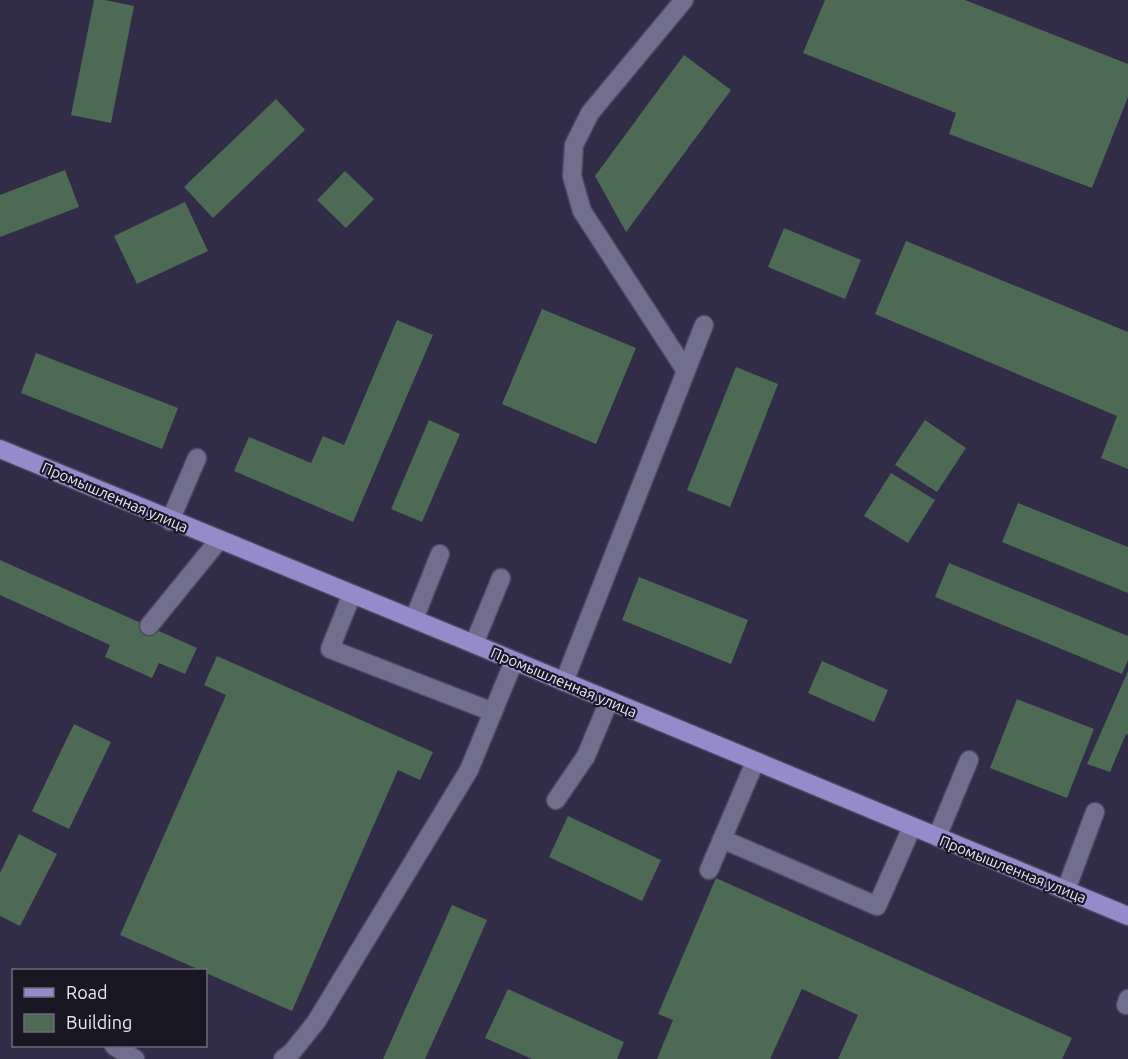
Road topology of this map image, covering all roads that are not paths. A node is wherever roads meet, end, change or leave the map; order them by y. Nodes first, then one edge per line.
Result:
1 (684, 0) edge
2 (704, 325) dead end
3 (686, 371) junction
4 (0, 449) edge
5 (197, 458) dead end
6 (170, 520) junction
7 (219, 540) junction
8 (440, 554) dead end
9 (501, 578) dead end
10 (352, 594) junction
11 (414, 619) junction
12 (149, 626) dead end
13 (474, 644) junction
14 (514, 661) junction
15 (564, 682) junction
16 (609, 701) junction
17 (493, 712) junction
18 (969, 760) dead end
19 (755, 762) junction
20 (556, 800) dead end
21 (1095, 812) dead end
22 (912, 827) junction
23 (937, 837) junction
24 (722, 839) junction
25 (709, 870) dead end
26 (1066, 890) junction
27 (1128, 916) edge
28 (116, 1047) edge
29 (135, 1059) edge
30 (283, 1059) edge

1 - 3 lane
2 - 3 lane
3 - 15 lane
4 - 6 main road, Промышленная улица
5 - 6 lane
6 - 7 main road, Промышленная улица
7 - 10 main road, Промышленная улица
7 - 12 lane
8 - 11 lane
9 - 13 lane
10 - 11 main road, Промышленная улица
10 - 17 lane
11 - 13 main road, Промышленная улица
13 - 14 main road, Промышленная улица
14 - 15 main road, Промышленная улица
14 - 17 lane
15 - 16 main road, Промышленная улица
16 - 19 main road, Промышленная улица
16 - 20 lane
17 - 30 lane
18 - 23 lane
19 - 22 main road, Промышленная улица
19 - 24 lane
21 - 26 lane
22 - 23 main road, Промышленная улица
22 - 24 lane
23 - 26 main road, Промышленная улица
24 - 25 lane
26 - 27 main road, Промышленная улица
28 - 29 lane

